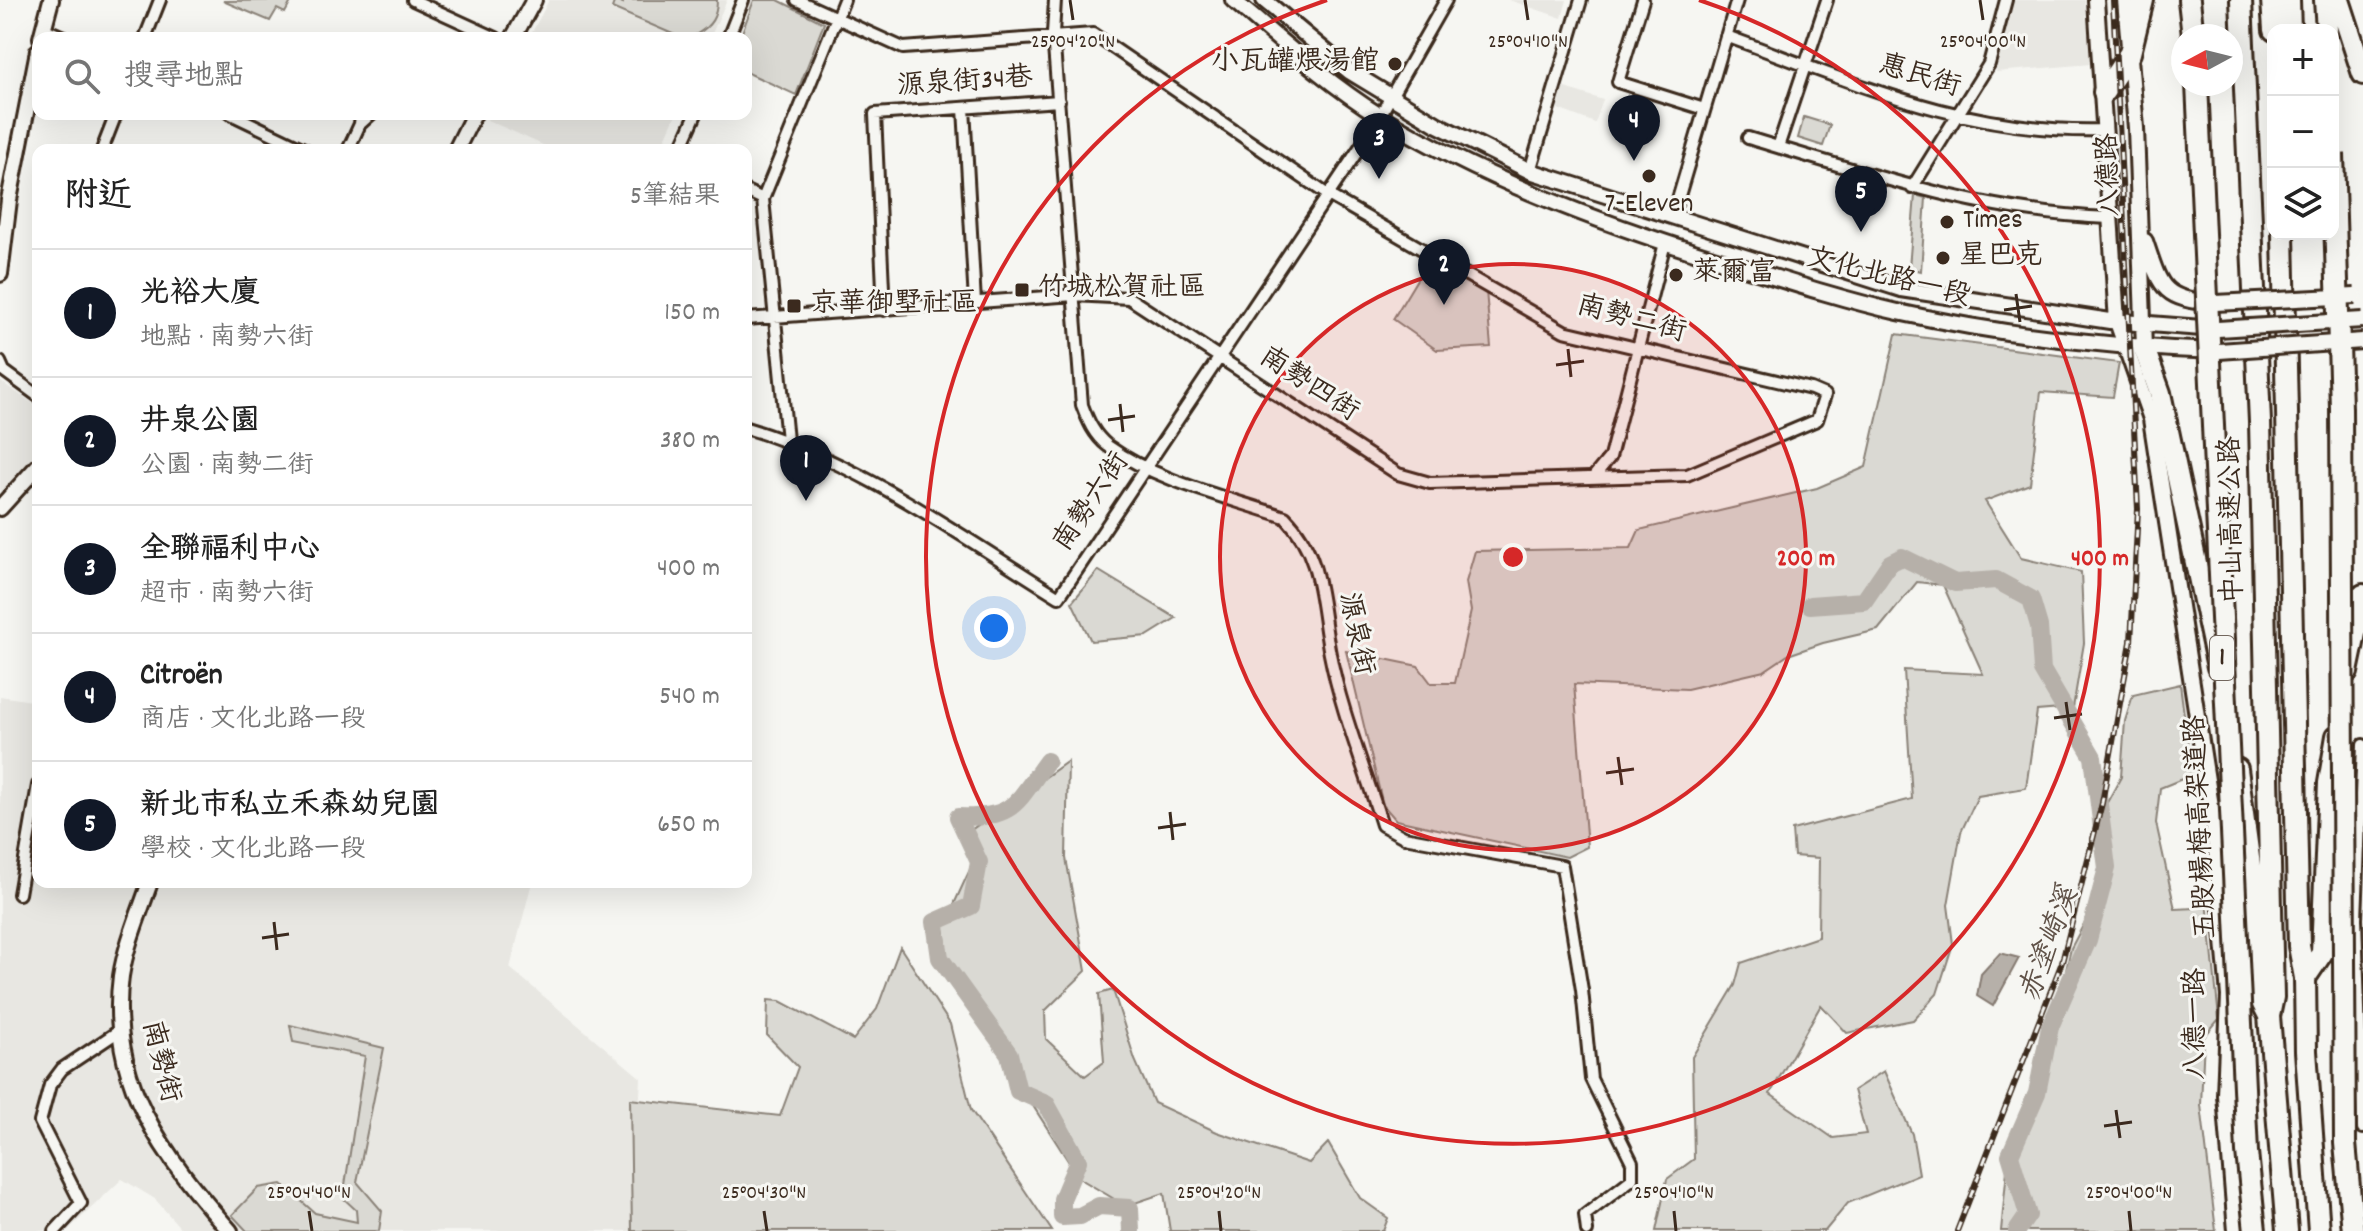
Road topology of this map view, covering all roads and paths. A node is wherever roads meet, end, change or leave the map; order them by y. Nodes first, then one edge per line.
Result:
1 (51, 0) edge
2 (160, 0) edge
3 (413, 0) edge
4 (534, 0) edge
5 (743, 0) edge
6 (797, 0) edge
7 (844, 0) edge
8 (1055, 0) edge
9 (1233, 0) edge
10 (1264, 0) edge
11 (1446, 0) edge
12 (1581, 0) edge
13 (1643, 0) edge
14 (1737, 0) edge
15 (1827, 0) edge
16 (2006, 0) edge
17 (2096, 0) edge
18 (2125, 0) edge
19 (2143, 0) edge
20 (2189, 0) edge
21 (2239, 0) edge
22 (2272, 0) edge
23 (2289, 0) edge
24 (2325, 0) edge
25 (2339, 0) edge
26 (835, 20) junction
27 (2192, 24) edge
28 (2274, 24) edge
29 (2290, 24) edge
30 (2327, 24) edge
31 (42, 32) edge
32 (147, 32) edge
33 (483, 32) edge
34 (516, 32) edge
35 (730, 32) edge
36 (1053, 34) junction
37 (1726, 36) junction
38 (2130, 53) junction
39 (1807, 65) junction
40 (2363, 74) edge
41 (32, 82) edge
42 (2104, 92) junction
43 (2198, 96) edge
44 (1391, 98) junction
45 (1059, 101) junction
46 (964, 108) junction
47 (1704, 109) junction
48 (1380, 116) junction
49 (1955, 117) junction
50 (114, 120) edge
51 (244, 120) edge
52 (360, 120) edge
53 (471, 120) edge
54 (693, 120) edge
55 (2106, 130) junction
56 (1748, 138) dead end
57 (104, 144) edge
58 (294, 144) edge
59 (350, 144) edge
60 (459, 144) edge
61 (683, 144) edge
62 (1778, 147) junction
63 (2333, 168) edge
64 (1530, 171) junction
65 (1912, 188) junction
66 (752, 194) edge
67 (1328, 195) junction
68 (763, 199) junction
69 (1673, 216) junction
70 (2111, 218) junction
71 (2139, 222) junction
72 (2283, 240) edge
73 (1665, 243) junction
74 (0, 274) edge
75 (2359, 294) edge
76 (1074, 295) junction
77 (975, 303) junction
78 (884, 310) junction
79 (776, 317) junction
80 (752, 319) edge
81 (2363, 320) edge
82 (2117, 322) junction
83 (2143, 324) junction
84 (2363, 341) edge
85 (2135, 347) junction
86 (1635, 349) junction
87 (1218, 356) junction
88 (0, 362) edge
89 (32, 392) edge
90 (1825, 395) joint
91 (752, 430) edge
92 (787, 440) junction
93 (1147, 468) junction
94 (32, 473) edge
95 (1595, 475) junction
96 (0, 508) edge
97 (2363, 595) edge
98 (2363, 745) edge
99 (32, 819) edge
100 (148, 888) edge
101 (19, 894) dead end
102 (2305, 978) junction
103 (2269, 1016) junction
104 (122, 1029) junction
105 (2363, 1128) edge
106 (55, 1231) edge
107 (230, 1231) edge
108 (1587, 1231) edge
109 (2236, 1231) edge
110 (2255, 1231) edge
111 (2287, 1231) edge
112 (2319, 1231) edge
113 (2353, 1231) edge

1 - 31 street
2 - 32 street
3 - 33 street
4 - 34 street
5 - 35 street
6 - 26 street, 南勢二街
7 - 26 street
8 - 36 street, 源泉街
9 - 48 street, 文化北路一段
10 - 44 street, 文化北路一段
11 - 44 street, 南勢六街
12 - 64 street
13 - 47 street
14 - 37 street
15 - 39 street
16 - 49 street
17 - 42 street, 八德路
18 - 38 street, 八德路
19 - 38 highway
20 - 27 highway
21 - 103 highway, 中山高速公路 / 1
22 - 28 highway
23 - 29 highway
24 - 30 highway
25 - 40 highway
26 - 36 street, 南勢二街
26 - 68 street
36 - 45 street, 源泉街
36 - 67 street, 南勢二街
37 - 39 street, 惠民街
37 - 47 street
38 - 42 highway
38 - 71 street, 八德路
39 - 49 street, 惠民街
39 - 62 street
41 - 74 street
42 - 55 street, 八德路
43 - 110 highway, 五股楊梅高架道路 / 1, bridge
44 - 48 street, 南勢六街
44 - 64 street, 文化北路一段
45 - 46 street, 源泉街34巷
45 - 76 street, 源泉街
46 - 77 street
46 - 78 street, 源泉街34巷
47 - 69 street
48 - 67 street, 南勢六街
48 - 73 street, 文化北路一段
49 - 55 street, 惠民街
49 - 65 street
50 - 57 street
51 - 58 street
52 - 59 street
53 - 60 street
54 - 61 street
55 - 70 street, 八德路
56 - 62 street
62 - 65 street
63 - 113 highway, bridge
64 - 69 street, 文化北路一段
65 - 70 street
66 - 68 street
67 - 86 street, 南勢二街
67 - 87 street, 南勢六街
68 - 79 street
69 - 73 street
69 - 82 street, 文化北路一段
70 - 82 street, 八德路
71 - 75 street, bridge
71 - 83 street, 八德路
72 - 102 highway, 中山高速公路
73 - 85 street, 文化北路一段
73 - 86 street
76 - 77 street, 南勢四街
76 - 87 street, 南勢四街
76 - 93 street, 源泉街
77 - 78 street, 南勢四街
78 - 79 street, 南勢四街
79 - 80 street, 南勢四街
79 - 92 street
81 - 83 street, 文化北路一段, bridge
82 - 83 street, 文化北路一段
82 - 85 street, 八德路
83 - 85 street, 八德路
84 - 85 street, 文化北路一段, bridge
85 - 103 highway
85 - 109 street, 八德一路
86 - 90 street, 南勢二街
86 - 95 street
87 - 93 street, 南勢六街
87 - 95 street, 南勢四街
88 - 89 street
90 - 95 street, 南勢四街
91 - 92 street, 南勢六街
92 - 93 street, 南勢六街
93 - 108 street, 源泉街
94 - 96 street
97 - 102 highway
98 - 105 street
99 - 101 street
100 - 104 street, 南勢街
102 - 112 highway, 中山高速公路
103 - 111 highway, 中山高速公路 / 1
104 - 106 street
104 - 107 street, 南勢街

